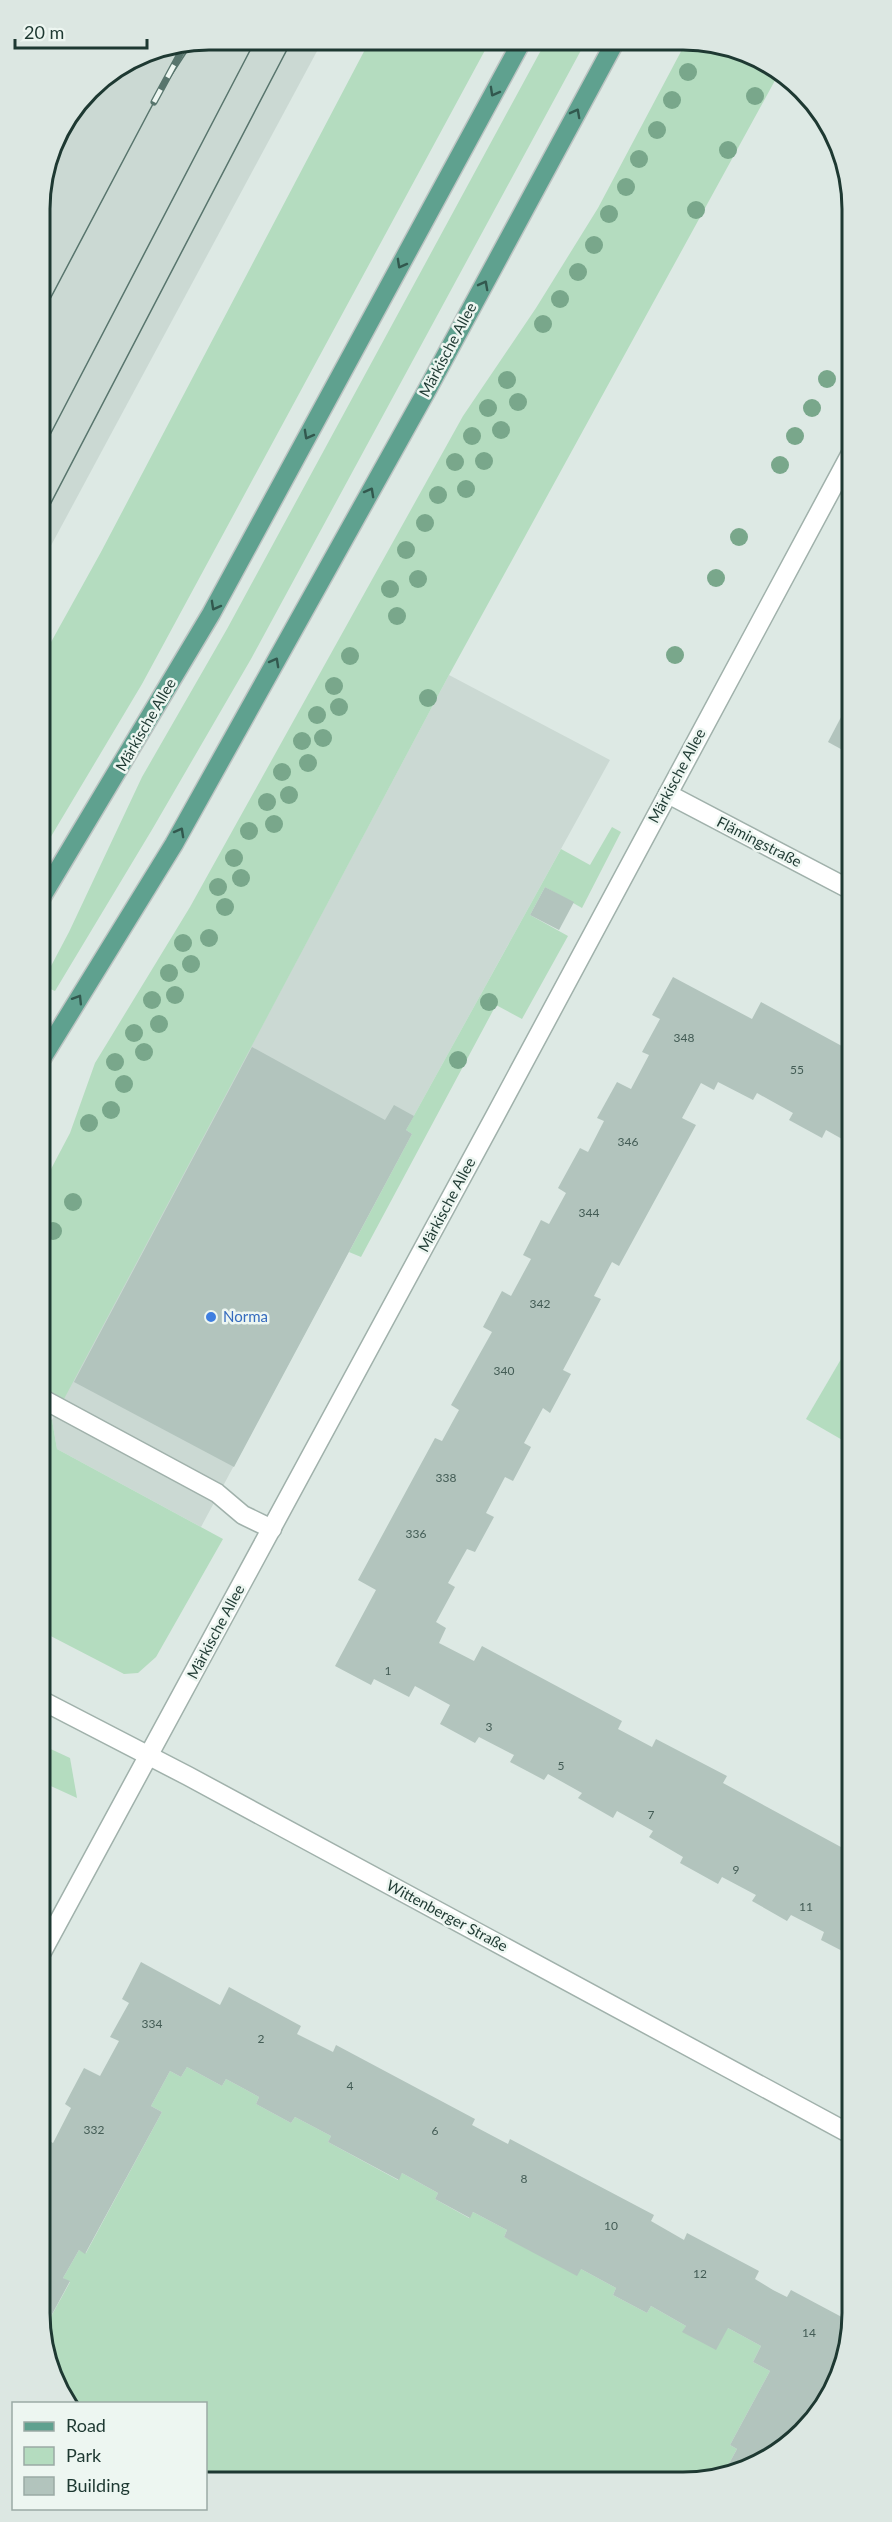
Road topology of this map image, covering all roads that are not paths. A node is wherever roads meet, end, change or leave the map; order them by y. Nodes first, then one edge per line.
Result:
1 (517, 50) edge
2 (611, 50) edge
3 (842, 470) edge
4 (668, 794) junction
5 (50, 883) edge
6 (842, 885) edge
7 (50, 1044) edge
8 (50, 1403) edge
9 (272, 1529) junction
10 (50, 1705) edge
11 (149, 1756) junction
12 (50, 1937) edge
13 (842, 2130) edge

1 -> 5 main road, Märkische Allee
7 -> 2 main road, Märkische Allee
3 - 4 street, Märkische Allee
4 - 6 street, Flämingstraße
4 - 9 street, Märkische Allee
8 - 9 street
9 - 11 street, Märkische Allee
10 - 11 street, Wittenberger Straße
11 - 12 street, Märkische Allee
11 - 13 street, Wittenberger Straße

